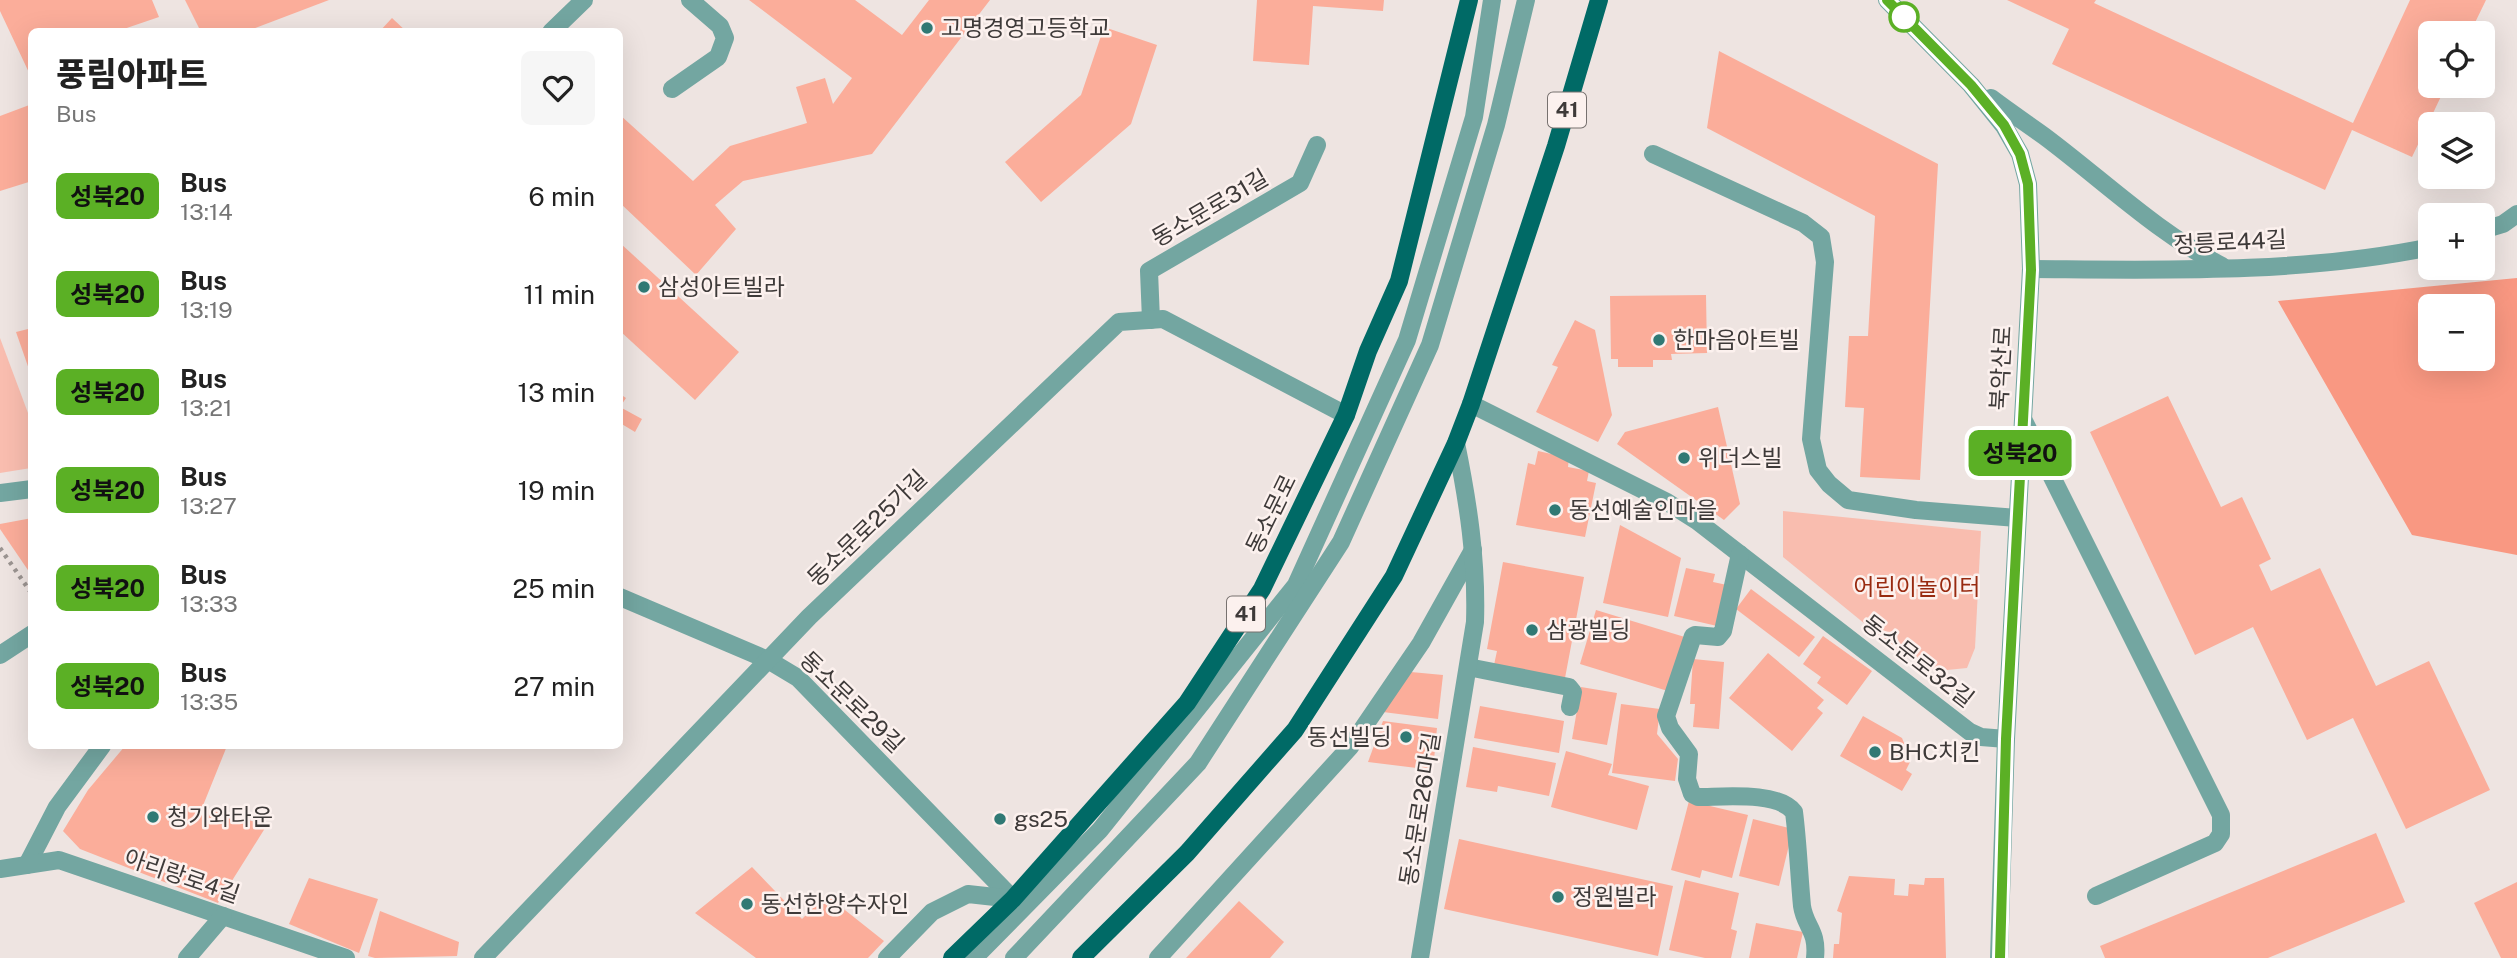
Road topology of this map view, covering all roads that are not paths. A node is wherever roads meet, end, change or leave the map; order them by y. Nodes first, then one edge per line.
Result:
1 (584, 0) edge
2 (690, 0) edge
3 (1469, 0) edge
4 (1492, 0) edge
5 (1526, 0) edge
6 (1599, 0) edge
7 (1887, 0) edge
8 (555, 28) edge
9 (1971, 85) junction
10 (672, 89) dead end
11 (1317, 145) dead end
12 (1653, 154) dead end
13 (2517, 214) edge
14 (2495, 226) edge
15 (2418, 249) edge
16 (2225, 268) junction
17 (2031, 270) junction
18 (1151, 320) junction
19 (1471, 404) junction
20 (1346, 415) junction
21 (2022, 418) junction
22 (1456, 443) junction
23 (28, 490) edge
24 (0, 494) edge
25 (2017, 518) junction
26 (1473, 550) junction
27 (1740, 554) junction
28 (623, 598) edge
29 (28, 637) edge
30 (0, 655) edge
31 (768, 660) junction
32 (1468, 667) junction
33 (1570, 707) dead end
34 (2006, 739) junction
35 (100, 749) edge
36 (27, 865) junction
37 (0, 869) edge
38 (2096, 896) dead end
39 (1013, 899) junction
40 (223, 916) junction
41 (187, 958) edge
42 (346, 958) edge
43 (483, 958) edge
44 (887, 958) edge
45 (952, 958) edge
46 (974, 958) edge
47 (1014, 958) edge
48 (1081, 958) edge
49 (1158, 958) edge
50 (1420, 958) edge
51 (1815, 958) edge
52 (2000, 958) edge

1 - 8 street
2 - 10 street
3 - 20 main road, 동소문로 / 41
4 - 46 street
5 - 47 street
6 - 19 main road, 41
7 - 9 street, 북악산로
9 - 16 street
9 - 17 street, 북악산로
11 - 18 street, 동소문로31길
12 - 25 street
13 - 14 street
15 - 16 street, 정릉로44길
16 - 17 street, 정릉로44길
17 - 21 street, 북악산로
18 - 20 street, 동소문로25가길
18 - 31 street, 동소문로25가길
19 - 22 main road, 41
19 - 27 street, 동소문로32길
20 - 39 main road, 동소문로 / 41
21 - 25 street, 북악산로
21 - 38 street
22 - 26 street, 동소문로26마길
22 - 48 main road, 41
23 - 24 street
25 - 34 street, 북악산로
26 - 32 street, 동소문로26마길
26 - 49 street
27 - 34 street, 동소문로32길
27 - 51 street
28 - 31 street, 동소문로29길
29 - 30 street
31 - 39 street, 동소문로29길
31 - 43 street, 동소문로25가길
32 - 33 street
32 - 50 street, 동소문로26마길
34 - 52 street, 북악산로
35 - 36 street
36 - 37 street, 아리랑로4길
36 - 40 street, 아리랑로4길
39 - 44 street
39 - 45 main road, 동소문로 / 41
40 - 41 street
40 - 42 street, 아리랑로4길

